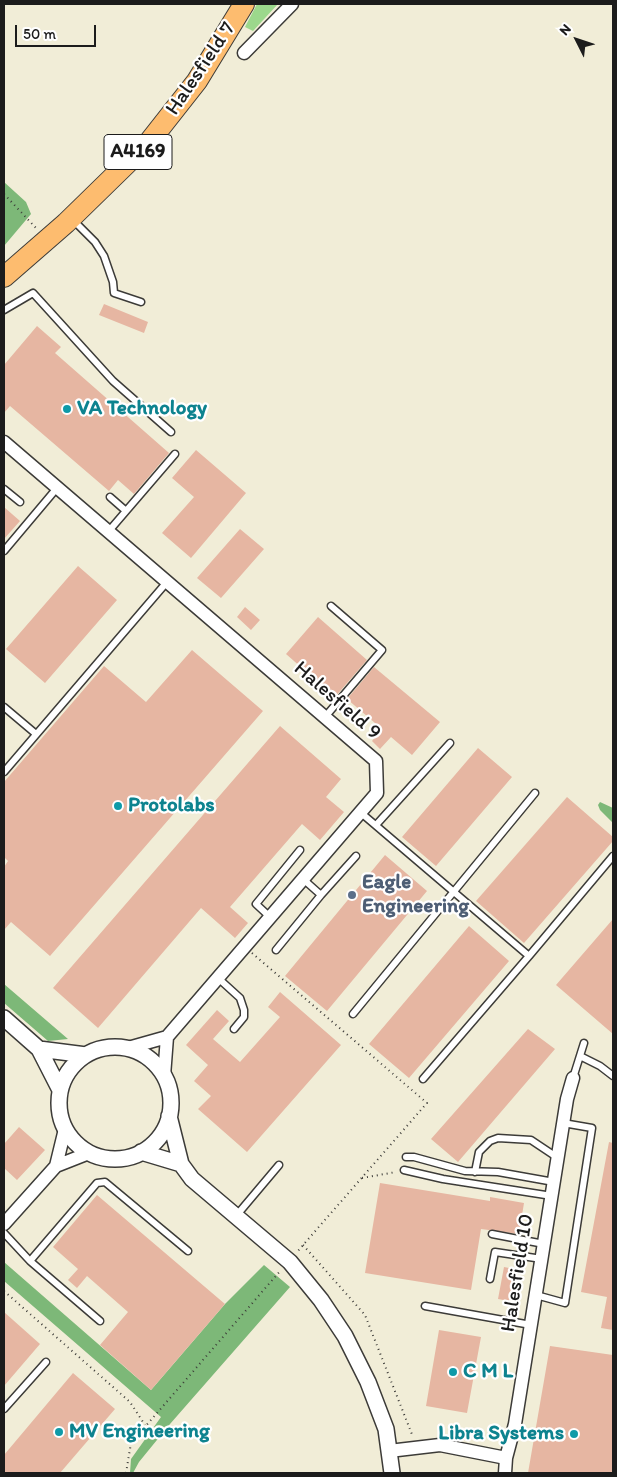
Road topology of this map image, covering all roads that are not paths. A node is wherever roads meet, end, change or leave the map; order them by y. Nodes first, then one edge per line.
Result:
1 (244, 4) edge
2 (292, 4) edge
3 (244, 53) dead end
4 (71, 218) junction
5 (4, 277) edge
6 (140, 302) dead end
7 (4, 310) edge
8 (171, 432) dead end
9 (4, 442) edge
10 (175, 454) dead end
11 (57, 488) junction
12 (4, 489) edge
13 (110, 497) dead end
14 (20, 502) dead end
15 (126, 511) junction
16 (108, 532) junction
17 (4, 551) edge
18 (168, 582) junction
19 (330, 606) dead end
20 (4, 707) edge
21 (325, 717) junction
22 (36, 734) junction
23 (450, 743) dead end
24 (4, 772) edge
25 (535, 793) dead end
26 (360, 812) junction
27 (376, 825) junction
28 (300, 850) dead end
29 (356, 856) dead end
30 (613, 856) edge
31 (303, 879) junction
32 (454, 891) junction
33 (321, 895) junction
34 (270, 917) junction
35 (276, 950) dead end
36 (529, 956) junction
37 (218, 978) junction
38 (353, 1014) dead end
39 (4, 1018) edge
40 (234, 1030) dead end
41 (167, 1037) junction
42 (584, 1042) dead end
43 (128, 1048) junction
44 (39, 1049) junction
45 (86, 1055) junction
46 (580, 1056) junction
47 (164, 1076) junction
48 (613, 1076) edge
49 (573, 1078) joint
50 (423, 1079) dead end
51 (60, 1090) junction
52 (169, 1116) junction
53 (563, 1123) junction
54 (65, 1130) junction
55 (141, 1152) junction
56 (89, 1153) junction
57 (406, 1158) dead end
58 (558, 1158) junction
59 (181, 1164) junction
60 (56, 1166) junction
61 (279, 1166) dead end
62 (404, 1170) road end
63 (475, 1172) junction
64 (554, 1182) junction
65 (552, 1196) junction
66 (236, 1216) junction
67 (4, 1224) edge
68 (4, 1232) edge
69 (492, 1234) dead end
70 (544, 1244) junction
71 (188, 1251) dead end
72 (542, 1259) junction
73 (30, 1261) junction
74 (490, 1279) dead end
75 (536, 1295) junction
76 (425, 1306) dead end
77 (100, 1321) dead end
78 (531, 1325) junction
79 (46, 1362) dead end
80 (4, 1409) edge
81 (389, 1451) junction
82 (506, 1458) junction
83 (392, 1473) edge
84 (505, 1473) edge

1 - 4 main road, Halesfield 7 / A4169
2 - 3 street
4 - 5 main road, Halesfield 7 / A4169
4 - 6 lane
7 - 8 lane
9 - 11 street, Halesfield 9
10 - 15 lane
11 - 16 street, Halesfield 9
11 - 17 lane
12 - 14 lane
13 - 15 lane
15 - 16 lane
16 - 18 street, Halesfield 9
18 - 21 street, Halesfield 9
18 - 22 lane
19 - 21 lane
20 - 22 lane
21 - 26 street, Halesfield 9
22 - 24 lane
23 - 27 lane
25 - 32 lane
26 - 27 lane
26 - 31 street, Halesfield 9
27 - 32 lane
28 - 34 lane
29 - 33 lane
30 - 36 lane
31 - 33 lane
31 - 34 street, Halesfield 9
32 - 36 lane
32 - 38 lane
33 - 35 lane
34 - 37 street, Halesfield 9
36 - 50 lane
37 - 40 lane
37 - 41 street, Halesfield 9
39 - 44 street
41 - 43 street
41 - 47 street
42 - 46 lane
43 - 45 street
43 - 47 street
44 - 45 street
44 - 51 street
45 - 51 street
46 - 48 lane
46 - 49 lane
47 - 52 street
49 - 53 street, Halesfield 10
51 - 54 street
52 - 55 street
52 - 59 street
53 - 58 street, Halesfield 10
53 - 75 lane
54 - 56 street
54 - 60 street
55 - 56 street
55 - 59 street
56 - 60 street
57 - 63 lane
58 - 63 lane
58 - 64 street, Halesfield 10
59 - 66 street
60 - 67 street
61 - 66 lane
62 - 65 lane
63 - 64 lane
64 - 65 street, Halesfield 10
65 - 70 street, Halesfield 10
66 - 81 street
68 - 73 lane
69 - 70 lane
70 - 72 street, Halesfield 10
71 - 73 lane
72 - 74 lane
72 - 75 street, Halesfield 10
73 - 77 lane
75 - 78 street, Halesfield 10
76 - 78 lane
78 - 82 street, Halesfield 10
79 - 80 lane
81 - 82 street
81 - 83 street
82 - 84 street, Halesfield 10

